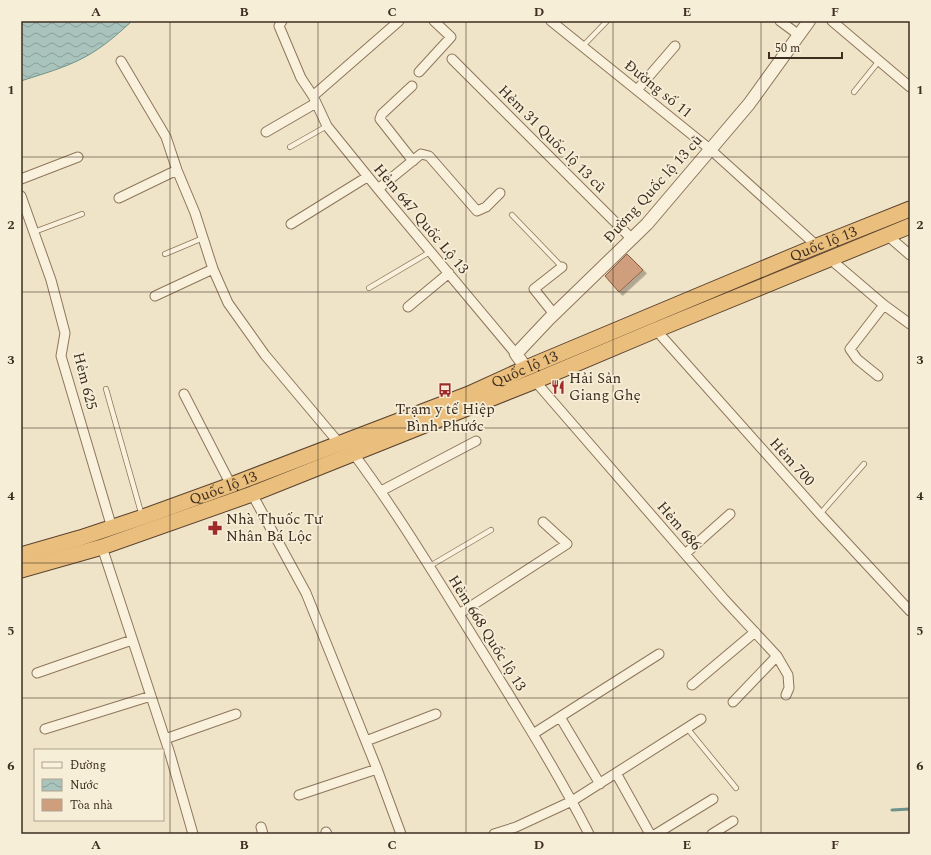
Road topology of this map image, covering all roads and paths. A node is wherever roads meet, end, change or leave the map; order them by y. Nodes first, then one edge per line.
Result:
1 (282, 21) edge
2 (399, 21) edge
3 (434, 21) edge
4 (551, 21) edge
5 (607, 21) edge
6 (780, 21) edge
7 (809, 21) edge
8 (832, 21) edge
9 (799, 35) junction
10 (583, 46) junction
11 (675, 46) dead end
12 (452, 59) dead end
13 (121, 61) dead end
14 (879, 61) junction
15 (419, 72) dead end
16 (412, 86) dead end
17 (910, 87) edge
18 (637, 90) junction
19 (854, 92) dead end
20 (315, 99) junction
21 (327, 126) junction
22 (266, 132) dead end
23 (290, 147) dead end
24 (711, 150) junction
25 (78, 157) dead end
26 (413, 160) junction
27 (177, 170) junction
28 (367, 177) junction
29 (21, 179) edge
30 (378, 189) junction
31 (500, 193) dead end
32 (21, 196) edge
33 (119, 198) dead end
34 (910, 209) edge
35 (82, 214) dead end
36 (512, 215) dead end
37 (291, 224) dead end
38 (910, 226) edge
39 (34, 232) junction
40 (887, 235) junction
41 (203, 238) junction
42 (632, 239) junction
43 (817, 246) junction
44 (430, 252) junction
45 (165, 254) dead end
46 (910, 255) edge
47 (829, 258) junction
48 (562, 267) joint
49 (213, 269) junction
50 (449, 273) junction
51 (370, 288) dead end
52 (155, 296) dead end
53 (884, 305) junction
54 (408, 307) dead end
55 (554, 314) junction
56 (910, 324) edge
57 (656, 330) junction
58 (516, 354) junction
59 (526, 368) junction
60 (878, 376) dead end
61 (535, 381) junction
62 (106, 389) dead end
63 (184, 394) dead end
64 (476, 441) dead end
65 (339, 443) junction
66 (353, 453) junction
67 (864, 464) dead end
68 (231, 485) junction
69 (381, 491) junction
70 (252, 494) junction
71 (730, 514) dead end
72 (820, 514) junction
73 (143, 517) junction
74 (543, 522) dead end
75 (112, 528) junction
76 (491, 530) dead end
77 (102, 547) junction
78 (685, 554) junction
79 (21, 556) edge
80 (430, 566) junction
81 (21, 570) edge
82 (910, 612) edge
83 (459, 614) junction
84 (755, 632) junction
85 (132, 640) junction
86 (659, 654) dead end
87 (777, 656) junction
88 (37, 673) dead end
89 (692, 685) dead end
90 (786, 695) dead end
91 (151, 696) junction
92 (733, 702) dead end
93 (236, 714) dead end
94 (436, 714) dead end
95 (560, 717) junction
96 (701, 719) dead end
97 (687, 728) junction
98 (44, 729) dead end
99 (533, 734) junction
100 (165, 739) junction
101 (366, 741) junction
102 (378, 769) junction
103 (616, 773) junction
104 (600, 784) junction
105 (736, 788) dead end
106 (299, 795) dead end
107 (713, 799) dead end
108 (572, 802) junction
109 (733, 822) dead end
110 (189, 833) edge
111 (402, 834) edge
112 (494, 834) edge
113 (589, 834) edge
114 (650, 834) edge
115 (656, 834) edge
116 (712, 834) edge

1 - 20 street, Hẻm 647 Quốc Lộ 13
2 - 20 street
3 - 15 street
4 - 10 street, Đường số 11
5 - 10 lane
6 - 9 street
7 - 9 street, Đường Quốc lộ 13 cũ
8 - 14 street
9 - 24 street, Đường Quốc lộ 13 cũ
10 - 18 street, Đường số 11
11 - 18 street
12 - 42 street, Hẻm 31 Quốc lộ 13 cũ
13 - 27 street
14 - 17 street
14 - 19 lane
16 - 26 street
18 - 24 street, Đường số 11
20 - 21 street, Hẻm 647 Quốc Lộ 13
20 - 22 street
21 - 23 lane
21 - 28 street, Hẻm 647 Quốc Lộ 13
24 - 42 street, Đường Quốc lộ 13 cũ
24 - 43 street, Đường số 11
25 - 29 street
26 - 30 street
26 - 31 street
27 - 33 street
27 - 41 street
28 - 30 street, Hẻm 647 Quốc Lộ 13
28 - 37 street
30 - 44 street, Hẻm 647 Quốc Lộ 13
32 - 39 street, Hẻm 625
34 - 43 highway, Quốc lộ 13
35 - 39 lane
36 - 48 lane
38 - 40 highway, Quốc lộ 13
39 - 75 street, Hẻm 625
40 - 46 street
40 - 47 highway, Quốc lộ 13
41 - 45 lane
41 - 49 street
42 - 55 street, Đường Quốc lộ 13 cũ
43 - 59 highway, Quốc lộ 13
44 - 50 street, Hẻm 647 Quốc Lộ 13
44 - 51 lane
47 - 53 street
47 - 57 highway, Quốc lộ 13
48 - 55 street
49 - 52 street
49 - 65 street
50 - 54 street
50 - 58 street, Hẻm 647 Quốc Lộ 13
53 - 56 street
53 - 60 street
55 - 58 street, Đường Quốc lộ 13 cũ
57 - 61 highway, Quốc lộ 13
57 - 72 street, Hẻm 700
58 - 59 street
59 - 61 highway
59 - 65 highway, Quốc lộ 13
61 - 66 highway, Quốc lộ 13
61 - 78 street, Hẻm 686
62 - 73 lane
63 - 68 street
64 - 69 street
65 - 68 highway, Quốc lộ 13
66 - 69 street, Hẻm 668 Quốc lộ 13
66 - 70 highway, Quốc lộ 13
67 - 72 lane
68 - 73 highway, Quốc lộ 13
69 - 80 street, Hẻm 668 Quốc lộ 13
70 - 77 highway, Quốc lộ 13
70 - 101 street
71 - 78 street
72 - 82 street, Hẻm 700
73 - 75 highway, Quốc lộ 13
74 - 83 street
75 - 79 highway, Quốc lộ 13
76 - 80 lane
77 - 81 highway, Quốc lộ 13
77 - 85 street
78 - 84 street, Hẻm 686
80 - 83 street, Hẻm 668 Quốc lộ 13
83 - 99 street, Hẻm 668 Quốc lộ 13
84 - 87 street, Hẻm 686
84 - 89 street
85 - 88 street
85 - 91 street
86 - 95 street
87 - 90 street, Hẻm 686
87 - 92 street
91 - 98 street
91 - 100 street
93 - 100 street
94 - 101 street
95 - 99 street
95 - 104 street
96 - 97 street
97 - 103 street
97 - 105 lane
99 - 108 street, Hẻm 668 Quốc lộ 13
100 - 110 street
101 - 102 street
102 - 106 street
102 - 111 street
103 - 104 street
103 - 114 street
104 - 108 street
107 - 115 street
108 - 112 street
108 - 113 street, Hẻm 668 Quốc lộ 13
109 - 116 street

